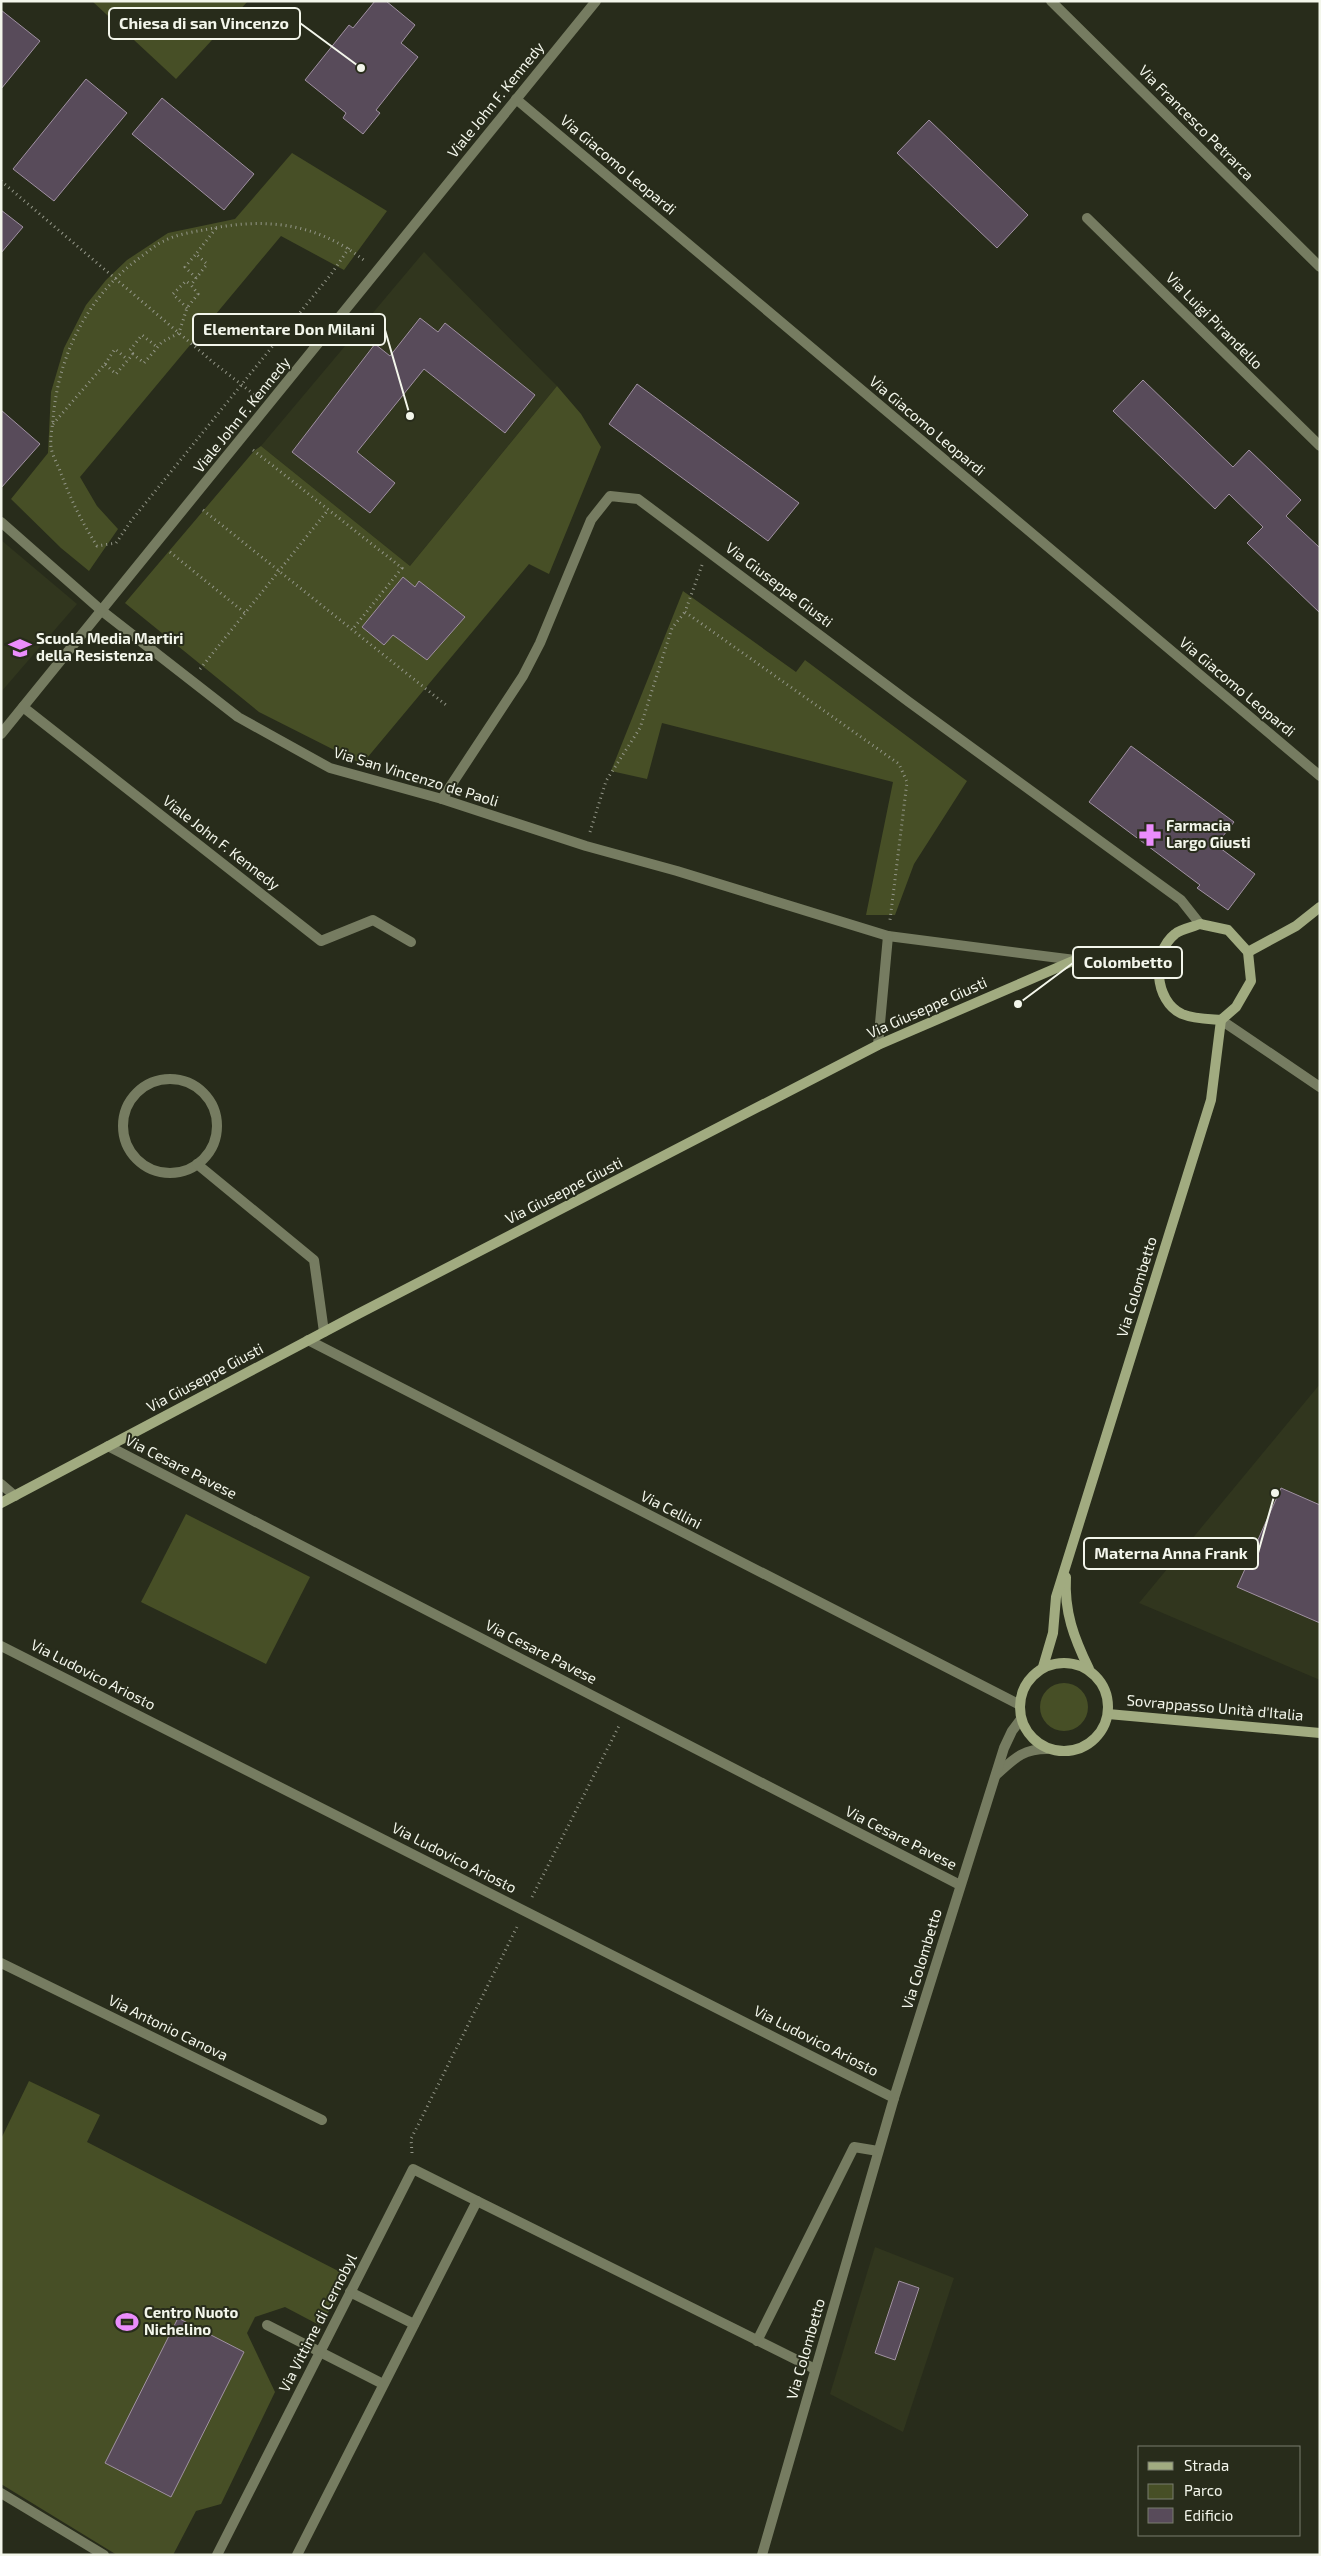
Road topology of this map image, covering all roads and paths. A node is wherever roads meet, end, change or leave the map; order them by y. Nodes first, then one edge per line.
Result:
1 (596, 1) edge
2 (1051, 1) edge
3 (516, 99) junction
4 (1, 181) edge
5 (1087, 218) dead end
6 (217, 227) junction
7 (349, 248) junction
8 (196, 254) junction
9 (1320, 267) edge
10 (378, 270) junction
11 (116, 278) junction
12 (196, 278) junction
13 (191, 285) junction
14 (187, 308) junction
15 (179, 332) junction
16 (157, 347) junction
17 (133, 354) junction
18 (128, 360) junction
19 (105, 364) junction
20 (242, 385) junction
21 (268, 406) junction
22 (52, 424) junction
23 (242, 439) junction
24 (1320, 446) edge
25 (191, 501) junction
26 (328, 510) junction
27 (1, 522) edge
28 (158, 543) junction
29 (708, 550) junction
30 (279, 571) junction
31 (102, 611) junction
32 (685, 612) junction
33 (245, 613) junction
34 (352, 630) junction
35 (190, 680) junction
36 (446, 705) dead end
37 (23, 707) junction
38 (1, 734) edge
39 (1320, 776) edge
40 (442, 799) junction
41 (586, 846) junction
42 (1320, 907) edge
43 (1200, 924) junction
44 (888, 936) junction
45 (411, 942) dead end
46 (1248, 952) junction
47 (1159, 958) junction
48 (1075, 960) junction
49 (1221, 1020) junction
50 (878, 1046) junction
51 (1320, 1087) edge
52 (197, 1164) junction
53 (324, 1332) junction
54 (308, 1340) junction
55 (108, 1446) junction
56 (1, 1484) edge
57 (15, 1496) junction
58 (1, 1503) edge
59 (1067, 1561) junction
60 (1, 1646) edge
61 (1044, 1667) junction
62 (1089, 1669) junction
63 (1020, 1705) junction
64 (626, 1713) junction
65 (1108, 1714) junction
66 (1021, 1719) junction
67 (1320, 1733) edge
68 (1047, 1748) junction
69 (996, 1776) junction
70 (960, 1885) junction
71 (525, 1911) junction
72 (1, 1963) edge
73 (894, 2098) junction
74 (322, 2120) dead end
75 (878, 2151) junction
76 (413, 2168) junction
77 (476, 2200) junction
78 (350, 2292) junction
79 (414, 2324) junction
80 (267, 2325) dead end
81 (757, 2341) junction
82 (320, 2352) junction
83 (815, 2369) junction
84 (384, 2384) junction
85 (1, 2493) edge
86 (104, 2555) edge
87 (217, 2555) edge
88 (297, 2555) edge
89 (762, 2555) edge

1 - 3 street, Viale John F. Kennedy
2 - 9 street, Via Francesco Petrarca
3 - 10 street, Viale John F. Kennedy
3 - 39 street, Via Giacomo Leopardi
4 - 11 path
5 - 24 street, Via Luigi Pirandello
6 - 7 path
6 - 8 path
6 - 11 path
7 - 10 path
7 - 20 path
8 - 12 path
8 - 12 path
10 - 21 street, Viale John F. Kennedy
11 - 15 path
11 - 22 path
12 - 13 path
13 - 14 path
13 - 14 path
14 - 15 path
15 - 16 path
15 - 20 path
16 - 17 path
16 - 17 path
17 - 18 path
18 - 19 path
18 - 19 path
19 - 22 path
20 - 21 path
20 - 22 path
21 - 23 street, Viale John F. Kennedy
23 - 25 street, Viale John F. Kennedy
23 - 26 path
25 - 28 street, Viale John F. Kennedy
25 - 30 path
26 - 30 path
26 - 34 path
27 - 31 street, Via San Vincenzo de Paoli
28 - 31 street, Viale John F. Kennedy
28 - 33 path
29 - 32 path
29 - 40 street, Via Giuseppe Giusti
29 - 43 street, Via Giuseppe Giusti
30 - 33 path
30 - 34 path
31 - 35 street, Via San Vincenzo de Paoli
31 - 37 street, Viale John F. Kennedy
32 - 41 path
32 - 44 path
33 - 35 path
34 - 36 path
35 - 40 street, Via San Vincenzo de Paoli
37 - 38 street, Viale John F. Kennedy
37 - 45 street, Viale John F. Kennedy
40 - 41 street, Via San Vincenzo de Paoli
41 - 44 street, Via San Vincenzo de Paoli
42 - 46 street
43 - 46 street
43 - 47 street
44 - 48 street, Via San Vincenzo de Paoli
44 - 50 street
46 - 49 street
47 - 48 street, Via Giuseppe Giusti
47 - 49 street
48 - 50 street, Via Giuseppe Giusti
49 - 51 street
49 - 59 street, Via Colombetto
50 - 53 street, Via Giuseppe Giusti
52 - 52 street
52 - 53 street
53 - 54 street, Via Giuseppe Giusti
54 - 55 street, Via Giuseppe Giusti
54 - 63 street, Via Cellini
55 - 57 street, Via Giuseppe Giusti
55 - 64 street, Via Cesare Pavese
56 - 57 street
57 - 58 street, Via Giuseppe Giusti
59 - 61 street, Via Colombetto
59 - 62 street, Via Colombetto
60 - 71 street, Via Ludovico Ariosto
61 - 62 street
61 - 63 street
62 - 65 street, Via Colombetto
63 - 66 street
64 - 70 street, Via Cesare Pavese
64 - 71 path
65 - 67 street, Sovrappasso Unità d'Italia
65 - 68 street, Via Colombetto
66 - 68 street
66 - 69 street, Via Colombetto
68 - 69 street, Via Colombetto
69 - 70 street, Via Colombetto
70 - 73 street, Via Colombetto
71 - 73 street, Via Ludovico Ariosto
71 - 76 path
72 - 74 street, Via Antonio Canova
73 - 75 street, Via Colombetto
75 - 81 street
75 - 83 street, Via Colombetto
76 - 77 street
76 - 78 street, Via Vittime di Cernobyl
77 - 79 street
77 - 81 street
78 - 79 street
78 - 82 street, Via Vittime di Cernobyl
79 - 84 street
80 - 82 street
81 - 83 street
82 - 84 street
82 - 87 street, Via Vittime di Cernobyl
83 - 89 street, Via Colombetto
84 - 88 street
85 - 86 street

